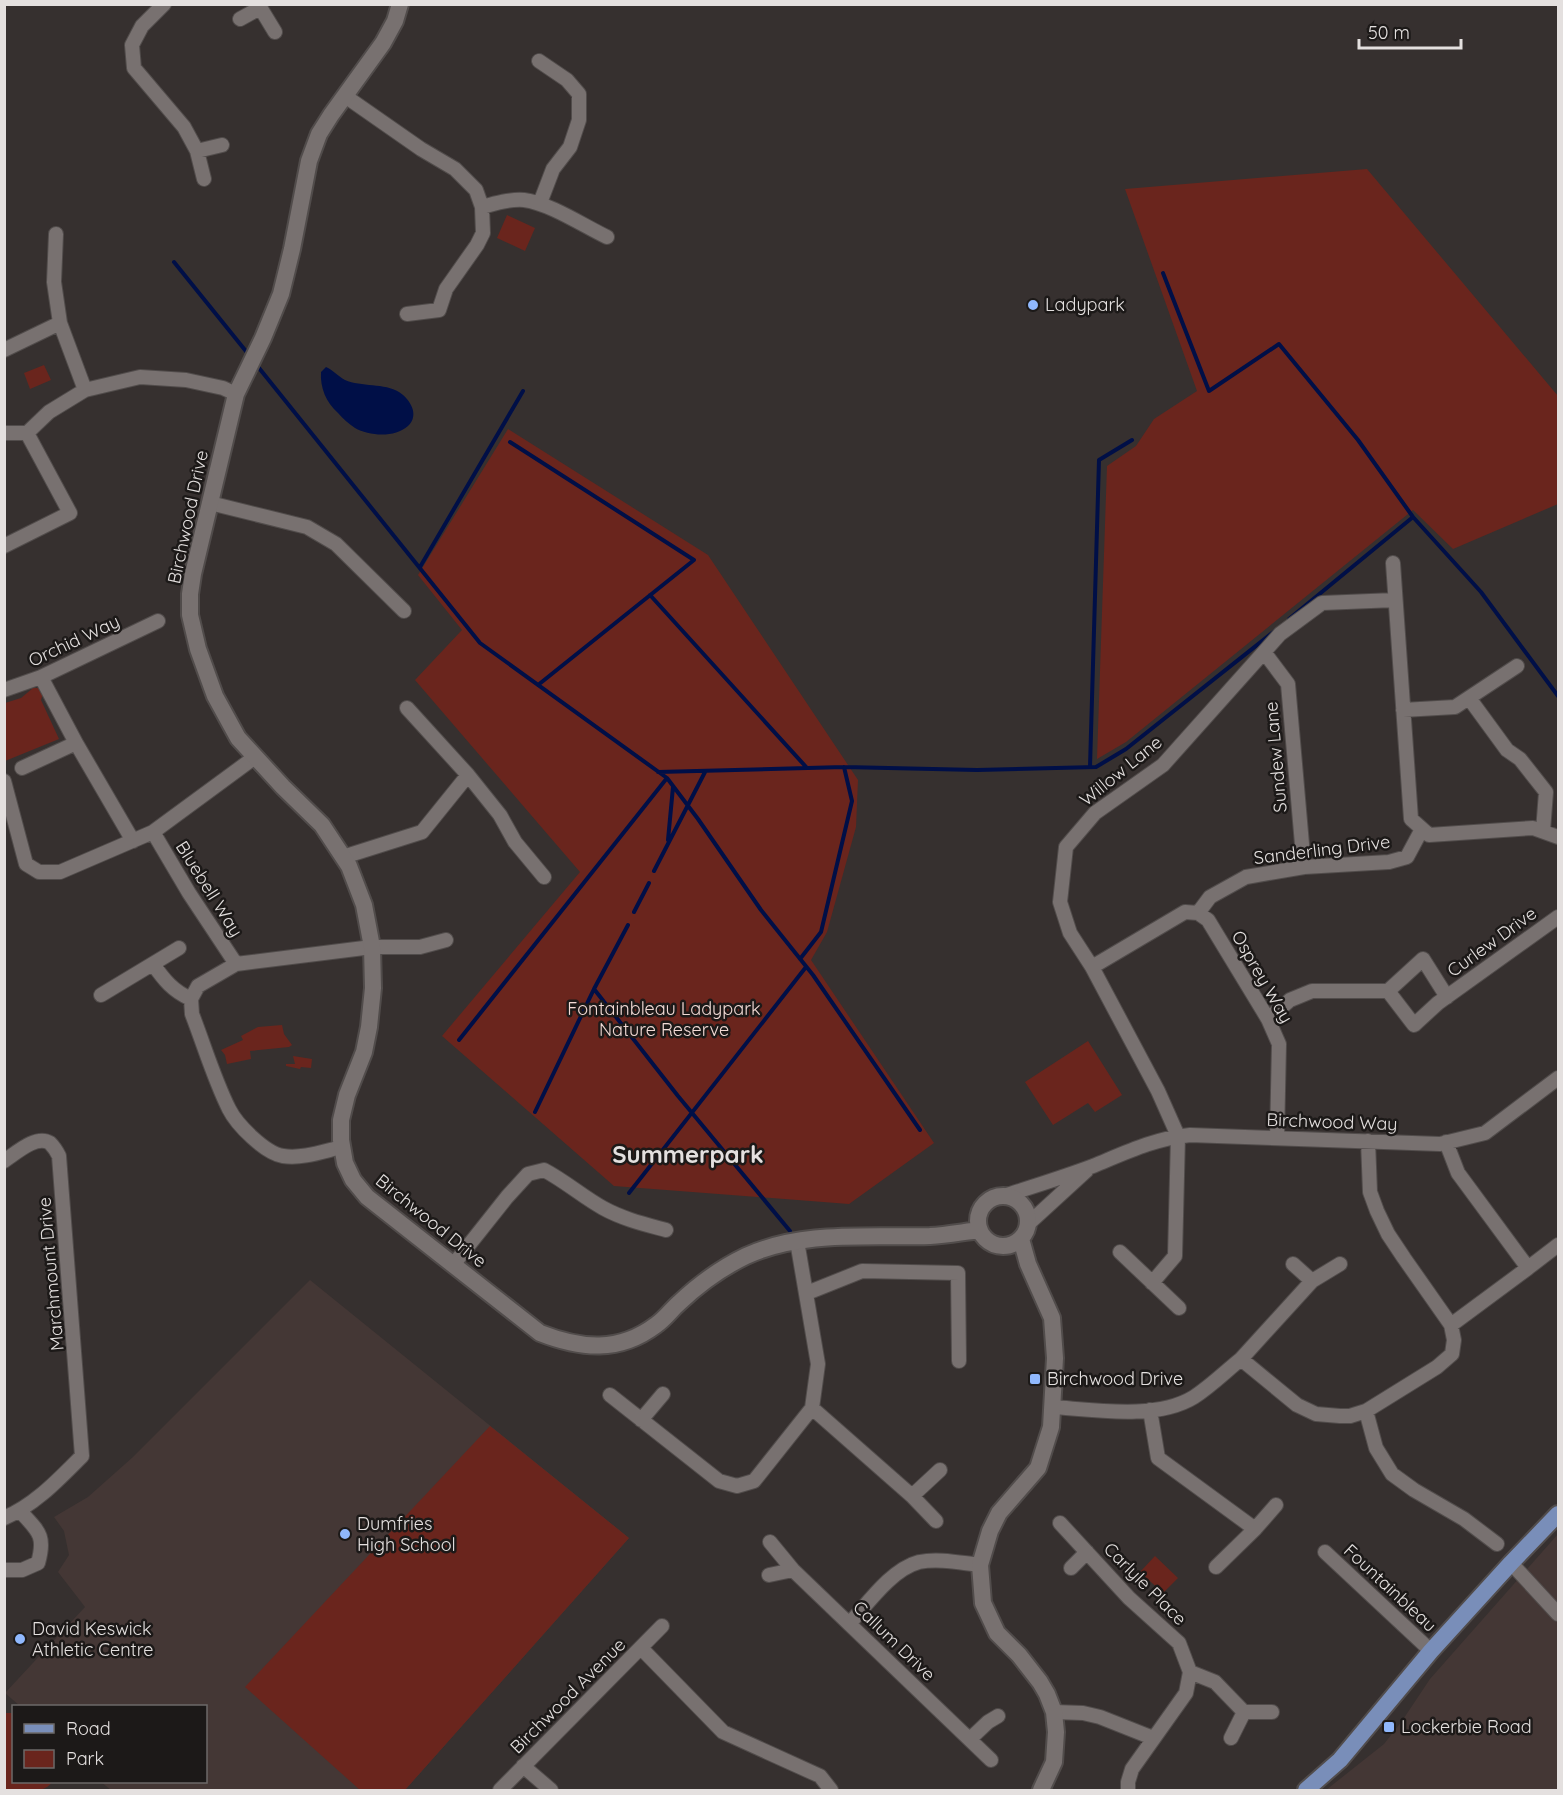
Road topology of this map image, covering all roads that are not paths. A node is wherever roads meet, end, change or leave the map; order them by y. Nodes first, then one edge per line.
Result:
1 (164, 4) edge
2 (400, 4) edge
3 (259, 6) edge
4 (240, 19) dead end
5 (275, 32) dead end
6 (539, 61) dead end
7 (345, 96) junction
8 (222, 145) dead end
9 (197, 151) junction
10 (204, 179) dead end
11 (540, 203) junction
12 (482, 207) junction
13 (56, 234) dead end
14 (607, 237) dead end
15 (407, 314) dead end
16 (60, 323) junction
17 (4, 350) edge
18 (85, 390) junction
19 (236, 394) junction
20 (4, 433) edge
21 (27, 433) junction
22 (210, 503) junction
23 (4, 546) edge
24 (1393, 563) dead end
25 (1395, 600) junction
26 (404, 611) dead end
27 (158, 621) dead end
28 (1264, 652) junction
29 (1517, 666) dead end
30 (41, 677) junction
31 (4, 690) edge
32 (1469, 698) junction
33 (407, 708) dead end
34 (1403, 710) junction
35 (76, 743) junction
36 (255, 757) junction
37 (22, 768) dead end
38 (468, 775) junction
39 (4, 781) edge
40 (1422, 829) junction
41 (1543, 831) junction
42 (153, 832) junction
43 (1558, 837) edge
44 (133, 841) junction
45 (343, 857) junction
46 (1304, 867) junction
47 (544, 877) dead end
48 (1198, 913) junction
49 (1558, 917) edge
50 (446, 940) dead end
51 (372, 947) junction
52 (179, 948) dead end
53 (153, 964) junction
54 (236, 964) junction
55 (1092, 967) junction
56 (1388, 991) junction
57 (101, 995) dead end
58 (1447, 997) junction
59 (191, 999) junction
60 (1268, 1019) junction
61 (1558, 1078) edge
62 (1178, 1136) junction
63 (1277, 1138) junction
64 (1368, 1141) junction
65 (1446, 1142) junction
66 (342, 1147) junction
67 (4, 1161) edge
68 (1091, 1167) junction
69 (1004, 1196) junction
70 (666, 1230) dead end
71 (980, 1230) junction
72 (1025, 1231) junction
73 (797, 1241) junction
74 (1558, 1245) edge
75 (1120, 1252) dead end
76 (1293, 1264) dead end
77 (1340, 1264) dead end
78 (453, 1265) junction
79 (1528, 1268) junction
80 (1312, 1281) junction
81 (1152, 1283) junction
82 (807, 1293) junction
83 (1179, 1308) dead end
84 (1451, 1325) junction
85 (1241, 1359) junction
86 (959, 1361) dead end
87 (663, 1394) dead end
88 (610, 1395) dead end
89 (1053, 1407) junction
90 (812, 1408) junction
91 (1150, 1410) junction
92 (1366, 1411) junction
93 (641, 1420) junction
94 (940, 1470) dead end
95 (912, 1496) junction
96 (1276, 1505) dead end
97 (20, 1511) junction
98 (1558, 1514) edge
99 (4, 1518) edge
100 (936, 1521) dead end
101 (1060, 1523) dead end
102 (1255, 1529) junction
103 (770, 1542) dead end
104 (1497, 1544) dead end
105 (1087, 1552) junction
106 (1324, 1552) dead end
107 (1511, 1563) junction
108 (980, 1565) junction
109 (1216, 1567) dead end
110 (1071, 1568) dead end
111 (4, 1570) edge
112 (793, 1570) junction
113 (769, 1575) dead end
114 (1558, 1614) edge
115 (850, 1623) junction
116 (662, 1626) dead end
117 (641, 1648) junction
118 (1431, 1651) junction
119 (1190, 1672) junction
120 (1054, 1712) junction
121 (1244, 1712) junction
122 (1272, 1712) dead end
123 (998, 1716) dead end
124 (1153, 1738) junction
125 (1232, 1738) dead end
126 (970, 1739) junction
127 (991, 1760) dead end
128 (523, 1766) junction
129 (500, 1791) edge
130 (551, 1791) edge
131 (831, 1791) edge
132 (1041, 1791) edge
133 (1128, 1791) edge
134 (1306, 1791) edge

1 - 9 street
2 - 7 street, Birchwood Drive
3 - 4 street
3 - 5 street
6 - 11 street
7 - 12 street
7 - 19 street, Birchwood Drive
8 - 9 street
9 - 10 street
11 - 12 street
11 - 14 street
12 - 15 street
13 - 16 street
16 - 17 street
16 - 18 street
18 - 19 street
18 - 21 street
19 - 22 street, Birchwood Drive
20 - 21 street
21 - 23 street
22 - 26 street
22 - 36 street, Birchwood Drive
24 - 25 street
25 - 28 street, Willow Lane
25 - 34 street
27 - 30 street, Orchid Way
28 - 46 street, Sundew Lane
28 - 55 street, Willow Lane
29 - 32 street
30 - 31 street, Orchid Way
30 - 35 street
32 - 34 street
32 - 41 street
33 - 38 street
34 - 40 street
35 - 37 street
35 - 44 street
36 - 42 street
36 - 45 street, Birchwood Drive
38 - 45 street
38 - 47 street
39 - 44 street
40 - 41 street
40 - 46 street, Sanderling Drive
41 - 43 street
42 - 44 street
42 - 54 street, Bluebell Way
45 - 51 street, Birchwood Drive
46 - 48 street, Sanderling Drive
48 - 55 street, Sanderling Drive
48 - 60 street, Osprey Way
49 - 58 street, Curlew Drive
50 - 51 street
51 - 54 street
51 - 66 street, Birchwood Drive
52 - 53 street
53 - 57 street
53 - 59 street
54 - 59 street
55 - 62 street, Willow Lane
56 - 58 street, Curlew Drive
56 - 58 street, Curlew Drive
56 - 60 street
59 - 66 street
60 - 63 street, Osprey Way
61 - 65 street, Birchwood Way
62 - 63 street, Birchwood Way
62 - 68 street, Birchwood Way
62 - 81 street
63 - 64 street, Birchwood Way
64 - 65 street, Birchwood Way
64 - 84 street
65 - 79 street
66 - 78 street, Birchwood Drive
67 - 97 street, Marchmount Drive
68 - 69 street, Birchwood Way
68 - 72 street, Birchwood Way
69 - 71 street
69 - 72 street
70 - 78 street
71 - 72 street
71 - 73 street, Birchwood Drive
72 - 89 street
73 - 78 street, Birchwood Drive
73 - 82 street
74 - 79 street
75 - 81 street
76 - 80 street
77 - 80 street
79 - 84 street
80 - 85 street
81 - 83 street
82 - 86 street
82 - 90 street
84 - 92 street
85 - 91 street
85 - 92 street
87 - 93 street
88 - 93 street
89 - 91 street
89 - 108 street
90 - 93 street
90 - 95 street
91 - 102 street
92 - 104 street
94 - 95 street
95 - 100 street
96 - 102 street
97 - 99 street
97 - 111 street
98 - 107 main road
101 - 105 street, Carlyle Place
102 - 109 street
103 - 112 street, Callum Drive
105 - 110 street
105 - 119 street, Carlyle Place
106 - 118 street, Fountainbleau
107 - 114 street
107 - 118 main road
108 - 115 street
108 - 120 street
112 - 113 street
112 - 115 street, Callum Drive
115 - 126 street, Callum Drive
116 - 117 street, Birchwood Avenue
117 - 128 street, Birchwood Avenue
117 - 131 street
118 - 134 main road
119 - 121 street
119 - 124 street
120 - 124 street
120 - 132 street
121 - 122 street
121 - 125 street
123 - 126 street
124 - 133 street
126 - 127 street, Callum Drive
128 - 129 street, Birchwood Avenue
128 - 130 street

